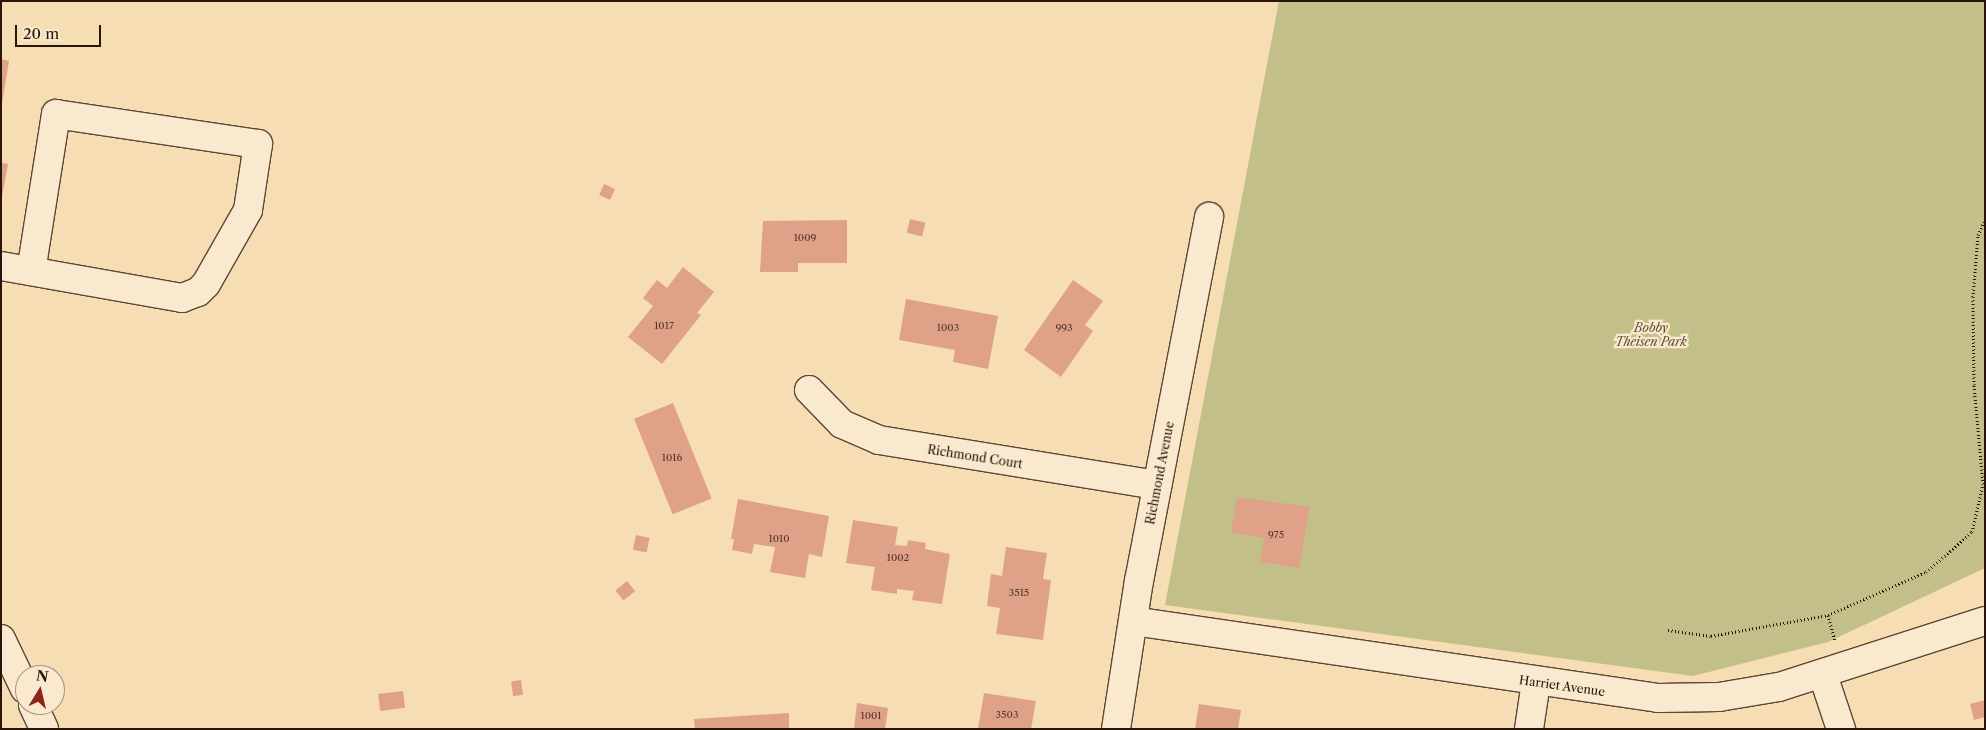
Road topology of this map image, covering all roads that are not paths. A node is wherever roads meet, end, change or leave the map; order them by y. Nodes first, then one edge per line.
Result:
1 (1209, 217) dead end
2 (1, 266) edge
3 (31, 271) junction
4 (809, 390) dead end
5 (1157, 485) junction
6 (1133, 621) junction
7 (1985, 621) edge
8 (1, 639) edge
9 (15, 668) edge
10 (1823, 675) junction
11 (1536, 682) junction
12 (38, 715) edge
13 (44, 729) edge
14 (1116, 729) edge
15 (1529, 729) edge
16 (1841, 729) edge

1 - 5 street, Richmond Avenue
2 - 3 street
3 - 3 street
4 - 5 street, Richmond Court
5 - 6 street, Richmond Avenue
6 - 11 street, Harriet Avenue
6 - 14 street, Richmond Avenue
7 - 10 street, Harriet Avenue
8 - 9 street
10 - 11 street, Harriet Avenue
10 - 16 street
11 - 15 street
12 - 13 street

